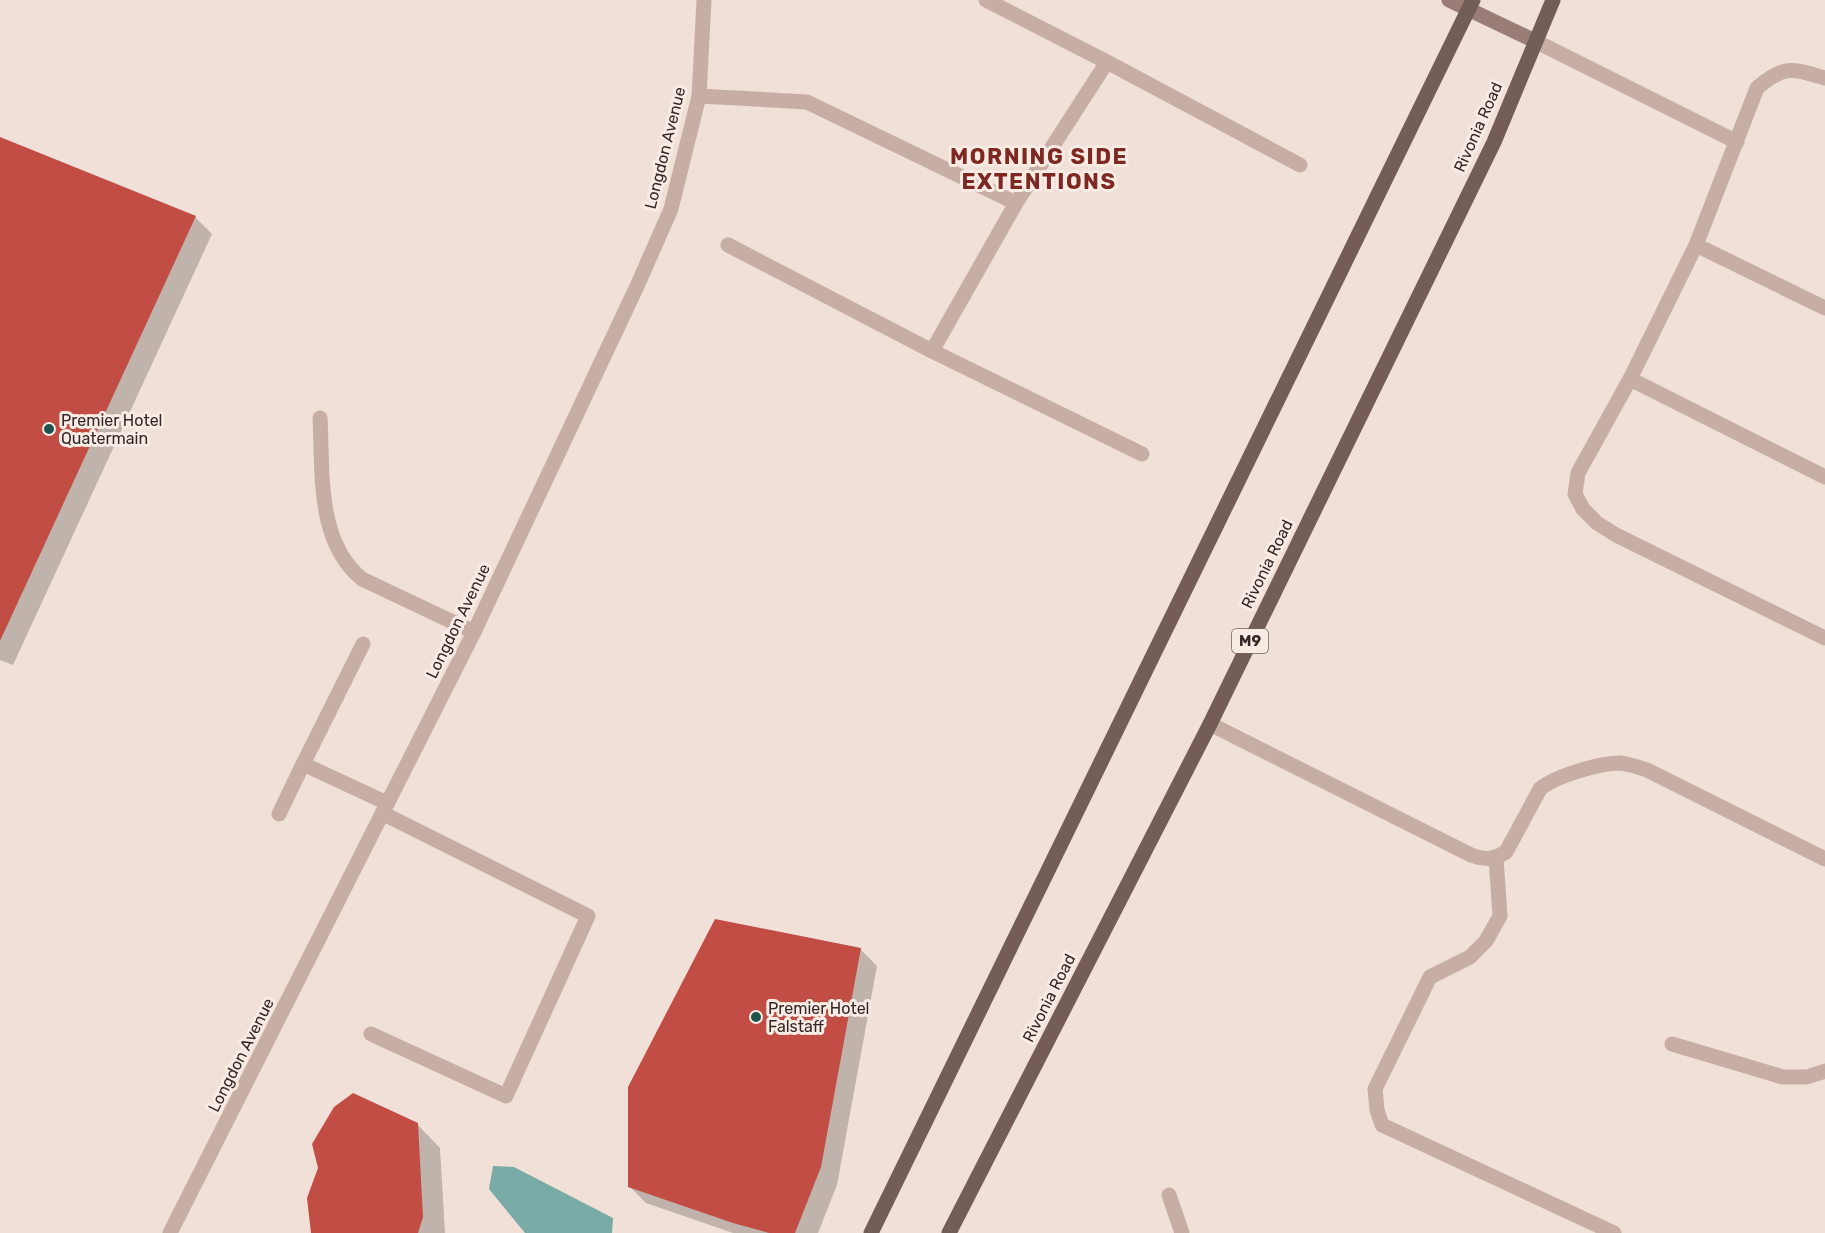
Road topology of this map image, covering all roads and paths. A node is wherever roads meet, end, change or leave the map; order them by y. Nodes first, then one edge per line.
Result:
1 (704, 0) edge
2 (986, 0) edge
3 (1449, 0) edge
4 (1553, 0) edge
5 (1470, 5) edge
6 (1535, 41) junction
7 (1107, 62) junction
8 (1825, 78) edge
9 (699, 96) junction
10 (1737, 142) junction
11 (1299, 165) dead end
12 (1016, 203) junction
13 (728, 245) dead end
14 (1696, 245) junction
15 (1825, 308) edge
16 (932, 351) junction
17 (1630, 379) junction
18 (320, 418) dead end
19 (1142, 454) dead end
20 (1825, 477) edge
21 (474, 632) junction
22 (1825, 638) edge
23 (363, 644) dead end
24 (1210, 724) junction
25 (303, 764) junction
26 (384, 808) junction
27 (279, 814) dead end
28 (1496, 858) junction
29 (1825, 859) edge
30 (371, 1034) dead end
31 (1672, 1044) dead end
32 (1825, 1071) edge
33 (1169, 1195) dead end
34 (170, 1233) edge
35 (871, 1233) edge
36 (949, 1233) edge
37 (1182, 1233) edge
38 (1614, 1233) edge

1 - 9 street, Longdon Avenue
2 - 7 street
3 - 5 street
4 - 6 main road, Rivonia Road / M9
5 - 6 street
5 - 35 main road
6 - 10 street
6 - 24 main road, Rivonia Road / M9
7 - 11 street
7 - 12 street
8 - 10 street
9 - 12 street
9 - 21 street, Longdon Avenue
10 - 14 street
12 - 16 street
13 - 16 street
14 - 15 street
14 - 17 street
16 - 19 street
17 - 20 street
17 - 22 street
18 - 21 street
21 - 26 street, Longdon Avenue
23 - 25 street
24 - 28 street
24 - 36 main road, Rivonia Road / M9
25 - 26 street
25 - 27 street
26 - 30 street
26 - 34 street, Longdon Avenue
28 - 29 street
28 - 38 street
31 - 32 street
33 - 37 street

